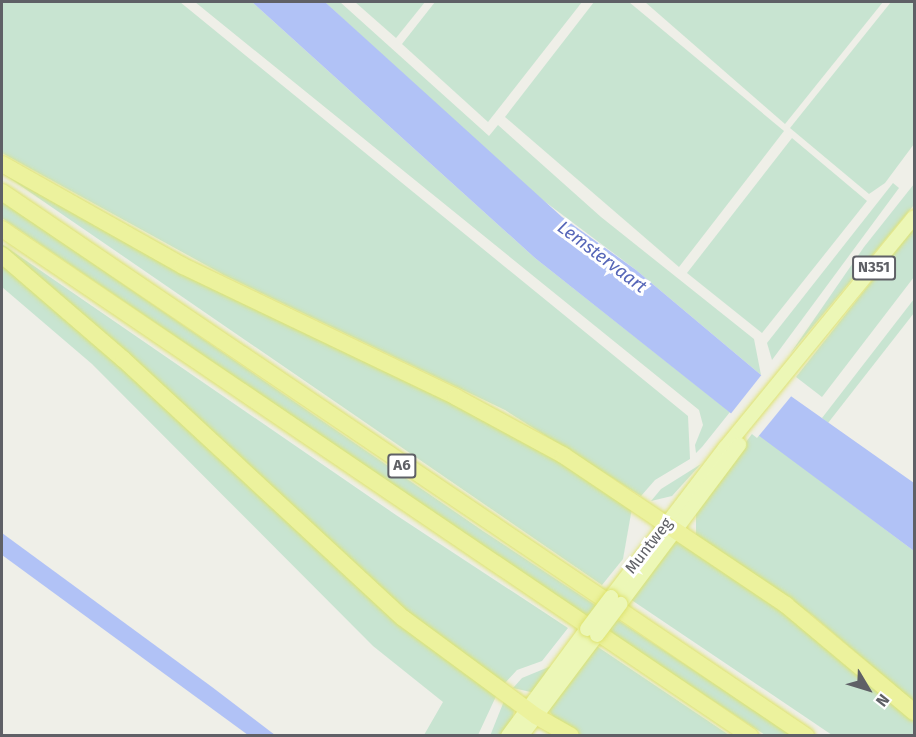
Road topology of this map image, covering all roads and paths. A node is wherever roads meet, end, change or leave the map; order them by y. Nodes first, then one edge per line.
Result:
1 (2, 164) edge
2 (2, 192) edge
3 (915, 217) edge
4 (2, 229) edge
5 (2, 255) edge
6 (671, 526) junction
7 (532, 712) junction
8 (915, 712) edge
9 (508, 735) edge
10 (521, 735) edge
11 (571, 735) edge
12 (750, 735) edge
13 (806, 735) edge

1 - 6 highway
2 - 13 highway, A6
3 - 6 main road, Muntweg / N351
4 - 12 highway, A6
5 - 7 highway
6 - 7 main road, Muntweg / N351, bridge
6 - 8 highway
7 - 9 main road, Muntweg / N351
7 - 10 main road, Muntweg / N351
7 - 11 highway

